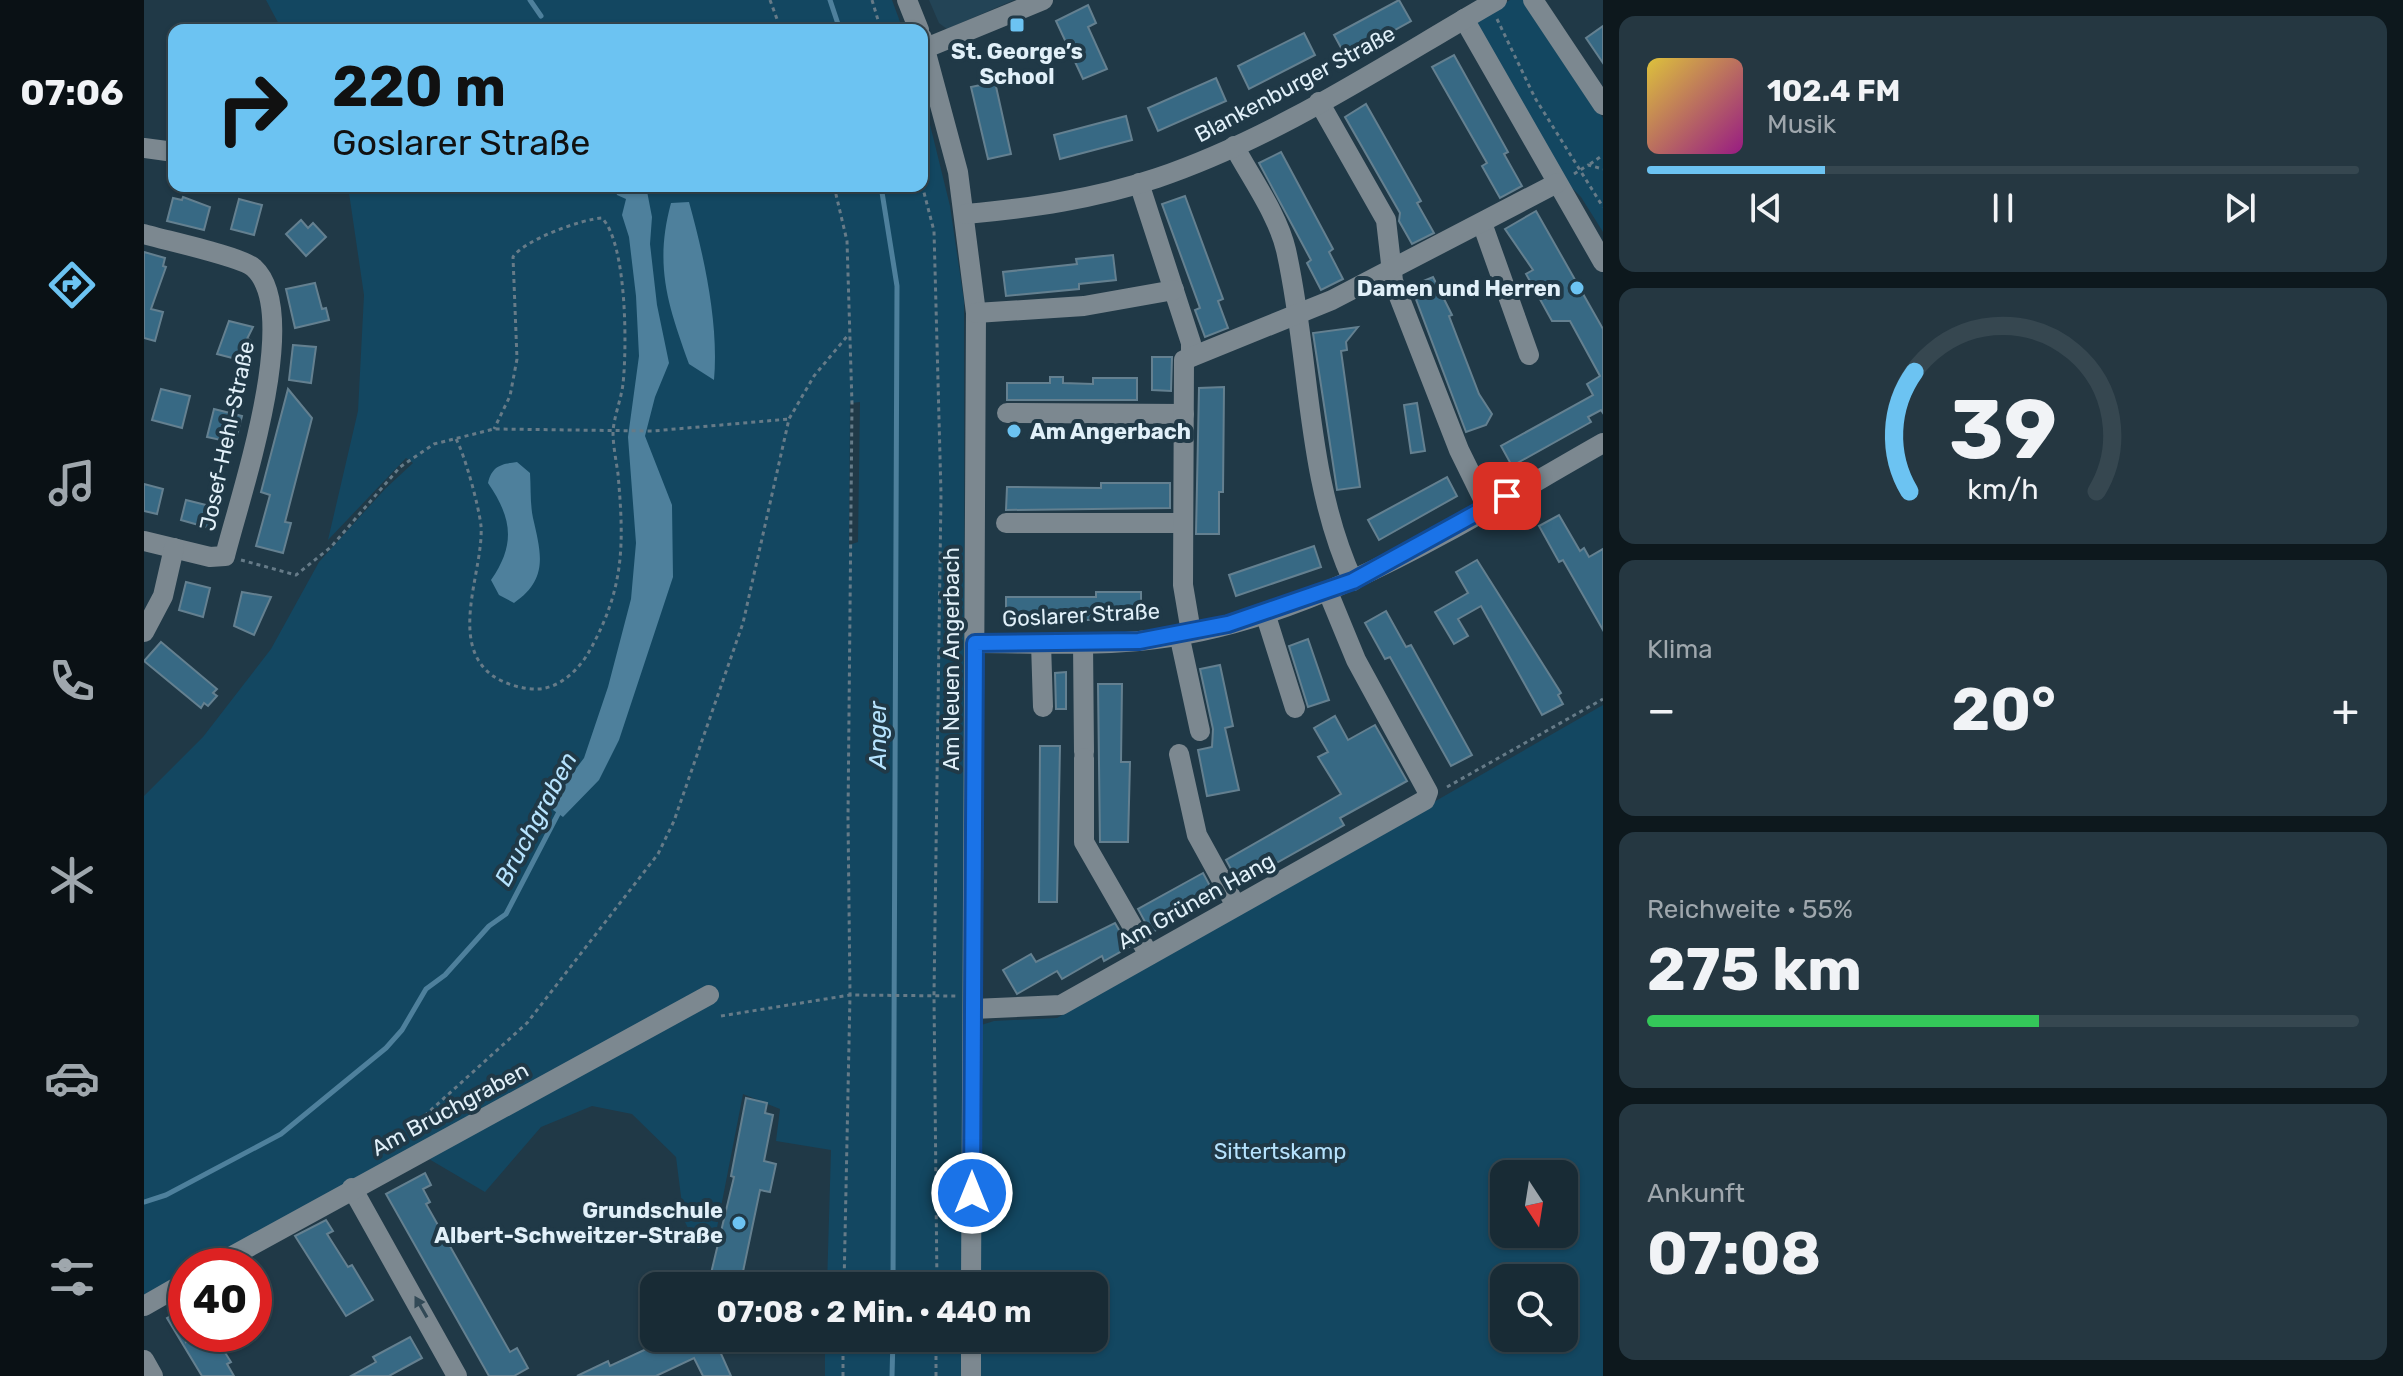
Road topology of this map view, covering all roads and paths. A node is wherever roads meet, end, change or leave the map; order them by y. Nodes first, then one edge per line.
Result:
1 (770, 0) edge
2 (872, 0) edge
3 (907, 0) edge
4 (1043, 0) edge
5 (1533, 0) edge
6 (1493, 2) edge
7 (1464, 19) junction
8 (779, 24) edge
9 (879, 24) edge
10 (916, 24) edge
11 (928, 37) edge
12 (928, 63) edge
13 (1319, 102) junction
14 (1603, 105) edge
15 (1234, 146) junction
16 (144, 148) edge
17 (168, 151) edge
18 (1603, 155) edge
19 (1588, 165) junction
20 (1603, 169) edge
21 (1580, 171) junction
22 (1139, 183) junction
23 (1557, 183) junction
24 (835, 192) edge
25 (924, 192) edge
26 (1603, 207) edge
27 (966, 214) junction
28 (1482, 223) junction
29 (144, 234) edge
30 (1603, 262) edge
31 (1391, 266) junction
32 (1174, 290) junction
33 (976, 313) junction
34 (1295, 317) junction
35 (850, 334) junction
36 (1529, 355) dead end
37 (1191, 357) junction
38 (1007, 413) dead end
39 (1184, 414) junction
40 (789, 419) junction
41 (494, 429) junction
42 (613, 431) junction
43 (456, 439) junction
44 (1603, 443) edge
45 (1487, 507) junction
46 (1006, 523) dead end
47 (1182, 523) junction
48 (144, 541) edge
49 (174, 548) junction
50 (225, 556) junction
51 (1353, 581) junction
52 (1328, 592) junction
53 (1265, 613) junction
54 (144, 632) edge
55 (1185, 633) junction
56 (1083, 642) junction
57 (975, 643) junction
58 (1041, 643) junction
59 (1603, 699) edge
60 (1043, 707) dead end
61 (1295, 708) dead end
62 (1535, 730) dead end
63 (1200, 731) dead end
64 (1538, 735) junction
65 (1179, 754) dead end
66 (1428, 792) junction
67 (1236, 906) junction
68 (1149, 955) junction
69 (709, 995) dead end
70 (850, 995) junction
71 (934, 995) junction
72 (973, 1009) junction
73 (721, 1016) dead end
74 (385, 1151) dead end
75 (352, 1188) junction
76 (246, 1248) edge
77 (844, 1272) edge
78 (937, 1272) edge
79 (971, 1272) edge
80 (168, 1292) edge
81 (144, 1306) edge
82 (843, 1352) edge
83 (936, 1352) edge
84 (971, 1352) edge
85 (144, 1360) edge
86 (153, 1376) edge
87 (457, 1376) edge
88 (843, 1376) edge
89 (936, 1376) edge
90 (971, 1376) edge

1 - 8 path
2 - 9 path
3 - 10 street, Am Neuen Angerbach
4 - 11 street
5 - 14 street
6 - 7 street, Blankenburger Straße
6 - 21 path
7 - 13 street, Blankenburger Straße
7 - 23 street
12 - 27 street, Am Neuen Angerbach
13 - 15 street, Blankenburger Straße
13 - 31 street
15 - 22 street, Blankenburger Straße
15 - 34 street
16 - 17 street
18 - 19 path
19 - 20 path
19 - 21 path
21 - 26 path
22 - 27 street, Blankenburger Straße
22 - 32 street
23 - 28 street
23 - 30 street
24 - 35 path
25 - 71 path
27 - 33 street, Am Neuen Angerbach
28 - 31 street
28 - 36 street
29 - 50 street, Josef-Hehl-Straße
31 - 34 street
31 - 45 street
32 - 33 street
32 - 37 street
33 - 57 street, Am Neuen Angerbach
34 - 37 street
34 - 51 street
35 - 40 path
35 - 70 path
37 - 39 street
38 - 39 street
39 - 47 street
40 - 42 path
40 - 74 path
41 - 42 path
41 - 42 path
41 - 43 path
42 - 43 path
43 - 50 path
44 - 45 street, Goslarer Straße
45 - 51 street, Goslarer Straße
46 - 47 street
47 - 55 street
48 - 49 street, Josef-Hehl-Straße
49 - 50 street, Josef-Hehl-Straße
49 - 54 street
51 - 52 street, Goslarer Straße
52 - 53 street, Goslarer Straße
52 - 66 street
53 - 55 street, Goslarer Straße
53 - 61 street
55 - 56 street, Goslarer Straße
55 - 63 street
56 - 58 street, Goslarer Straße
56 - 68 street
57 - 58 street, Goslarer Straße
57 - 72 street, Am Neuen Angerbach
58 - 60 street
59 - 64 path
62 - 64 path
64 - 66 path
65 - 67 street
66 - 67 street, Am Grünen Hang
67 - 68 street, Am Grünen Hang
68 - 72 street, Am Grünen Hang
69 - 75 street, Am Bruchgraben
70 - 71 path
70 - 73 path
70 - 77 path
71 - 78 path
72 - 79 street, Am Neuen Angerbach
75 - 76 street, Am Bruchgraben
87 -> 75 street
80 - 81 street
82 - 88 path
83 - 89 path
84 - 90 street
85 - 86 street

